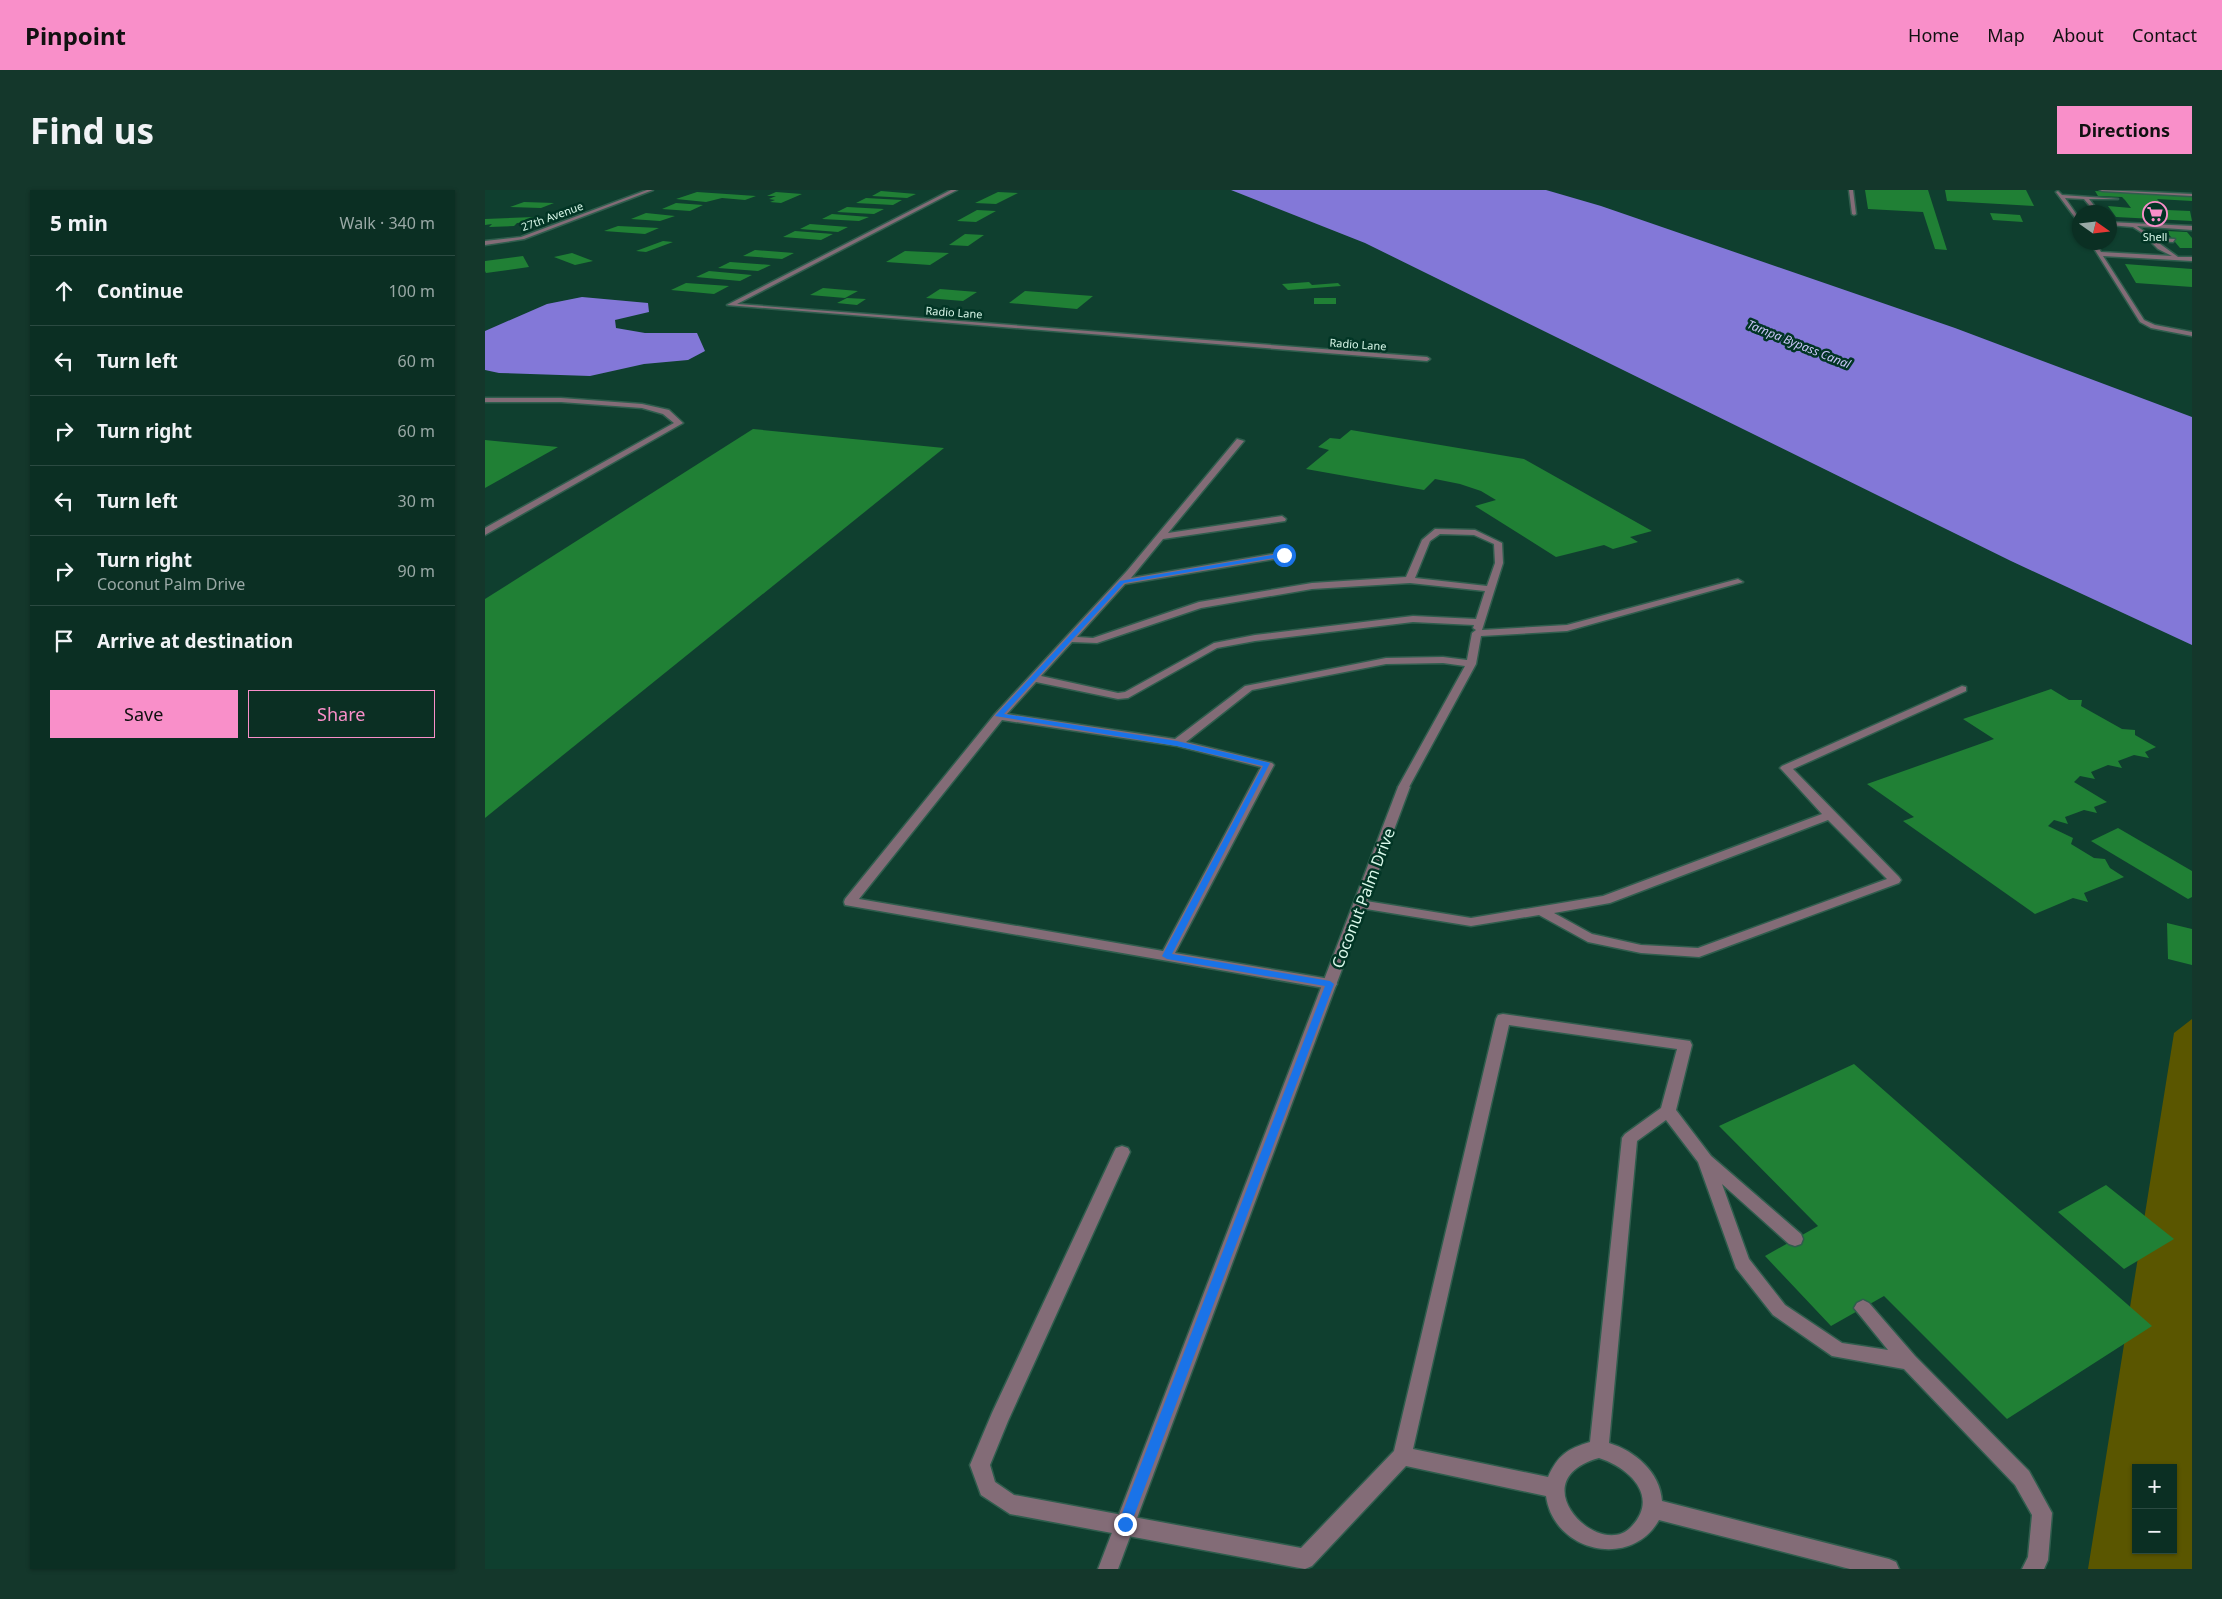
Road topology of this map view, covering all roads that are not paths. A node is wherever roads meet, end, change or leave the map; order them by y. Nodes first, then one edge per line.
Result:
1 (651, 190) edge
2 (955, 190) edge
3 (1851, 190) edge
4 (2057, 190) edge
5 (2102, 190) edge
6 (2112, 194) edge
7 (2192, 195) edge
8 (2061, 196) junction
9 (2087, 198) junction
10 (2125, 200) dead end
11 (2092, 205) edge
12 (2072, 211) edge
13 (1854, 214) dead end
14 (2117, 223) edge
15 (2129, 224) junction
16 (2192, 228) edge
17 (2144, 231) junction
18 (2167, 233) dead end
19 (2150, 239) junction
20 (2173, 240) dead end
21 (485, 243) edge
22 (2097, 250) edge
23 (2099, 254) junction
24 (2180, 259) junction
25 (2192, 259) edge
26 (2192, 334) edge
27 (1427, 359) dead end
28 (485, 400) edge
29 (1240, 441) dead end
30 (1282, 518) dead end
31 (485, 532) edge
32 (1160, 537) junction
33 (1284, 555) dead end
34 (1410, 580) junction
35 (1122, 582) junction
36 (1738, 582) dead end
37 (1490, 589) junction
38 (1480, 622) junction
39 (1477, 633) junction
40 (1070, 639) junction
41 (1471, 664) junction
42 (1034, 678) junction
43 (1961, 689) dead end
44 (999, 716) junction
45 (1177, 743) junction
46 (1831, 815) junction
47 (1360, 904) junction
48 (1540, 910) junction
49 (1167, 956) junction
50 (1330, 984) junction
51 (1668, 1110) junction
52 (1122, 1152) dead end
53 (1705, 1160) junction
54 (1795, 1239) dead end
55 (1863, 1308) dead end
56 (1909, 1362) junction
57 (1599, 1450) junction
58 (1402, 1456) junction
59 (1555, 1488) junction
60 (1652, 1508) junction
61 (1125, 1524) junction
62 (1107, 1569) edge
63 (1889, 1569) edge
64 (2032, 1569) edge

1 - 21 street, 27th Avenue
2 - 27 street, Radio Lane
3 - 13 street
4 - 8 street
5 - 6 street
6 - 7 street
6 - 9 street
6 - 10 street
8 - 9 street
8 - 12 street
9 - 11 street
14 - 15 street
15 - 16 street
15 - 17 street
17 - 18 street
17 - 19 street
19 - 20 street
19 - 24 street
22 - 23 street
23 - 24 street
23 - 26 street
24 - 25 street
28 - 31 street
29 - 32 street
30 - 32 street
32 - 35 street
33 - 35 street
34 - 37 street
34 - 37 street, Coconut Palm Drive
34 - 40 street
35 - 40 street
36 - 39 street
37 - 38 street, Coconut Palm Drive
38 - 39 street, Coconut Palm Drive
38 - 42 street
39 - 41 street, Coconut Palm Drive
40 - 42 street
41 - 45 street
41 - 47 street, Coconut Palm Drive
42 - 44 street
43 - 46 street
44 - 45 street
44 - 49 street
45 - 49 street
46 - 48 street
46 - 48 street
47 - 48 street
47 - 50 street, Coconut Palm Drive
49 - 50 street
50 - 61 street, Coconut Palm Drive
51 - 53 street
51 - 57 street
51 - 58 street
52 - 61 street
53 - 54 street
53 - 56 street
55 - 56 street
56 - 64 street
57 - 59 street
57 - 60 street
58 - 59 street
58 - 61 street
59 - 60 street
60 - 63 street
61 - 62 street, Coconut Palm Drive

